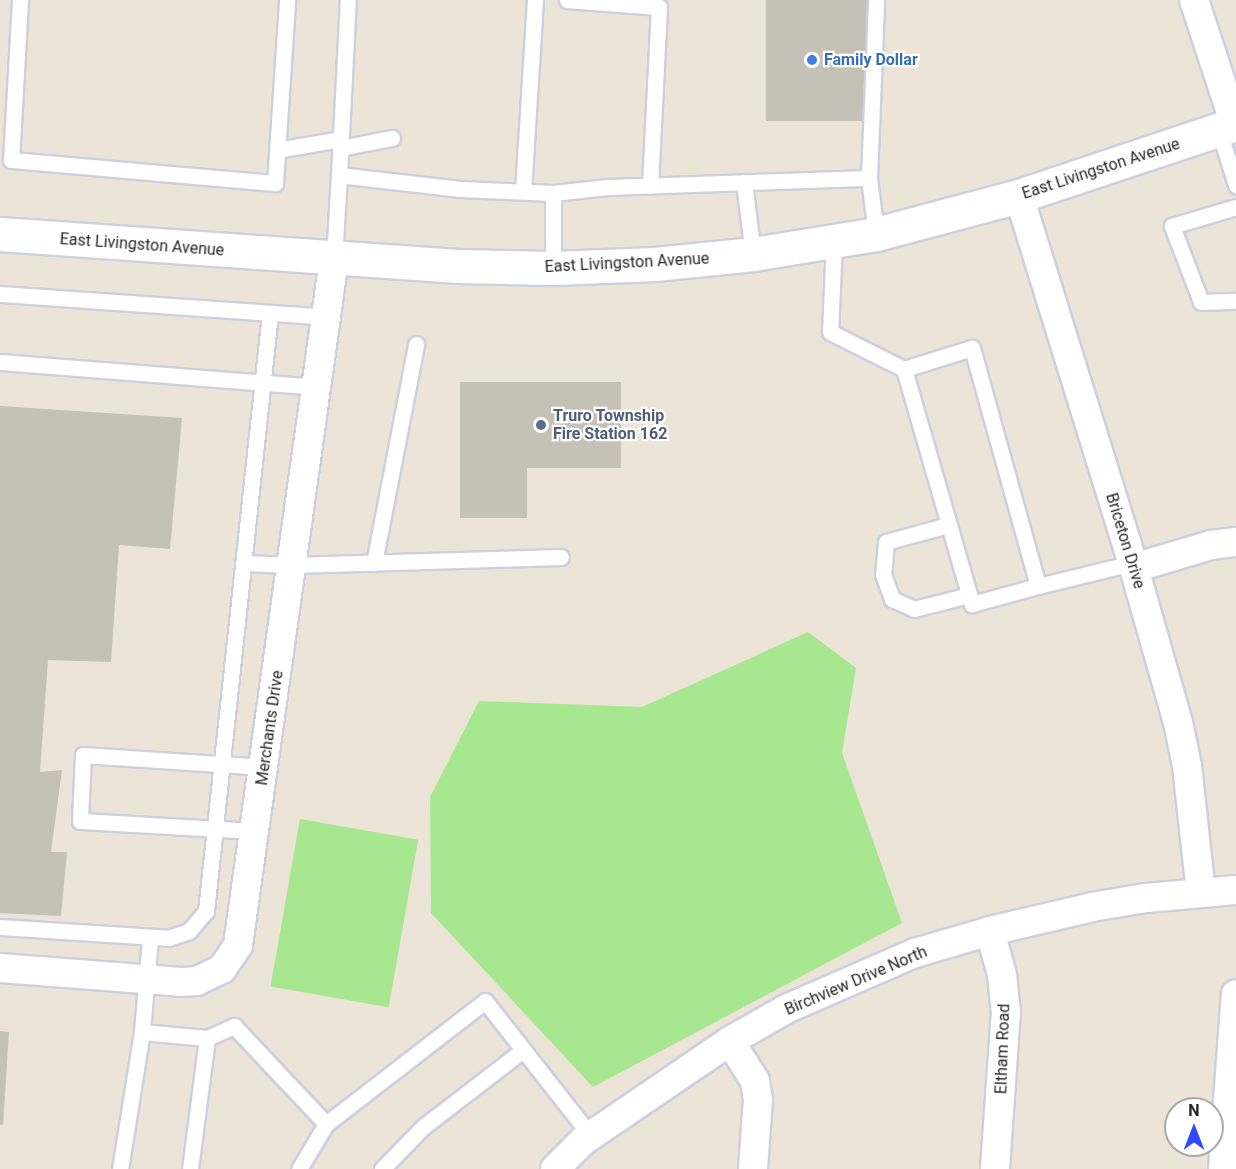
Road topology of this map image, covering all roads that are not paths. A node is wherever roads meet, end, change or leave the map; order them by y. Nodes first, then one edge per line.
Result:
1 (20, 0) edge
2 (287, 0) edge
3 (348, 0) edge
4 (535, 0) edge
5 (567, 0) edge
6 (876, 0) edge
7 (1194, 0) edge
8 (1230, 126) edge
9 (392, 138) dead end
10 (340, 144) junction
11 (277, 150) junction
12 (339, 175) junction
13 (868, 178) junction
14 (744, 182) junction
15 (1236, 185) edge
16 (650, 186) junction
17 (523, 192) junction
18 (553, 193) junction
19 (1019, 196) junction
20 (1236, 207) edge
21 (0, 234) edge
22 (876, 234) junction
23 (834, 242) junction
24 (753, 254) junction
25 (334, 259) junction
26 (553, 268) junction
27 (0, 294) edge
28 (1236, 301) edge
29 (270, 313) junction
30 (326, 317) junction
31 (416, 344) dead end
32 (0, 362) edge
33 (904, 369) junction
34 (262, 381) junction
35 (316, 387) junction
36 (948, 525) junction
37 (1236, 542) edge
38 (561, 557) dead end
39 (243, 563) junction
40 (374, 563) junction
41 (292, 565) junction
42 (1133, 566) junction
43 (1038, 586) junction
44 (969, 595) junction
45 (222, 764) junction
46 (265, 767) junction
47 (214, 829) junction
48 (256, 831) junction
49 (1236, 890) edge
50 (1201, 892) junction
51 (0, 927) edge
52 (990, 931) junction
53 (150, 938) junction
54 (0, 968) edge
55 (146, 979) junction
56 (1236, 994) edge
57 (142, 1032) junction
58 (207, 1038) junction
59 (730, 1041) junction
60 (523, 1050) junction
61 (326, 1124) junction
62 (591, 1136) junction
63 (120, 1169) edge
64 (190, 1169) edge
65 (299, 1169) edge
66 (382, 1169) edge
67 (555, 1169) edge
68 (753, 1169) edge
69 (995, 1169) edge
70 (1223, 1169) edge

1 - 11 lane
2 - 11 lane
3 - 10 lane
4 - 17 lane
5 - 16 lane
6 - 13 lane
7 - 8 street
8 - 15 lane
8 - 19 main road, East Livingston Avenue
9 - 10 lane
10 - 11 lane
10 - 12 lane
12 - 17 lane
12 - 25 lane
13 - 14 lane
13 - 22 lane
14 - 16 lane
14 - 24 lane
16 - 18 lane
17 - 18 lane
18 - 26 lane
19 - 22 main road, East Livingston Avenue
19 - 42 street, Briceton Drive
20 - 28 lane
21 - 25 main road, East Livingston Avenue
22 - 23 main road, East Livingston Avenue
23 - 24 main road, East Livingston Avenue
23 - 33 lane
24 - 26 main road, East Livingston Avenue
25 - 26 main road, East Livingston Avenue
25 - 30 street, Merchants Drive
27 - 29 lane
29 - 30 lane
29 - 34 lane
30 - 35 street, Merchants Drive
31 - 40 lane
32 - 34 lane
33 - 36 lane
33 - 43 lane
34 - 35 lane
34 - 39 lane
35 - 41 street, Merchants Drive
36 - 44 lane
36 - 44 lane
37 - 42 street
38 - 40 lane
39 - 41 lane
39 - 45 lane
40 - 41 lane
41 - 46 street, Merchants Drive
42 - 43 lane
42 - 50 street, Briceton Drive
43 - 44 lane
45 - 46 lane
45 - 47 lane
45 - 47 lane
46 - 48 street, Merchants Drive
47 - 48 lane
47 - 53 lane
48 - 55 street, Merchants Drive
49 - 50 street, Birchview Drive North
50 - 52 street, Birchview Drive North
51 - 53 lane
52 - 59 street, Birchview Drive North
52 - 69 street, Eltham Road
53 - 55 lane
54 - 55 street, Merchants Drive
55 - 57 lane
56 - 70 street
57 - 58 lane
57 - 63 lane
58 - 61 lane
58 - 64 lane
59 - 62 street, Birchview Drive North
59 - 68 street
60 - 61 lane
60 - 62 lane
60 - 66 lane
61 - 65 lane
62 - 67 street, Birchview Drive North

